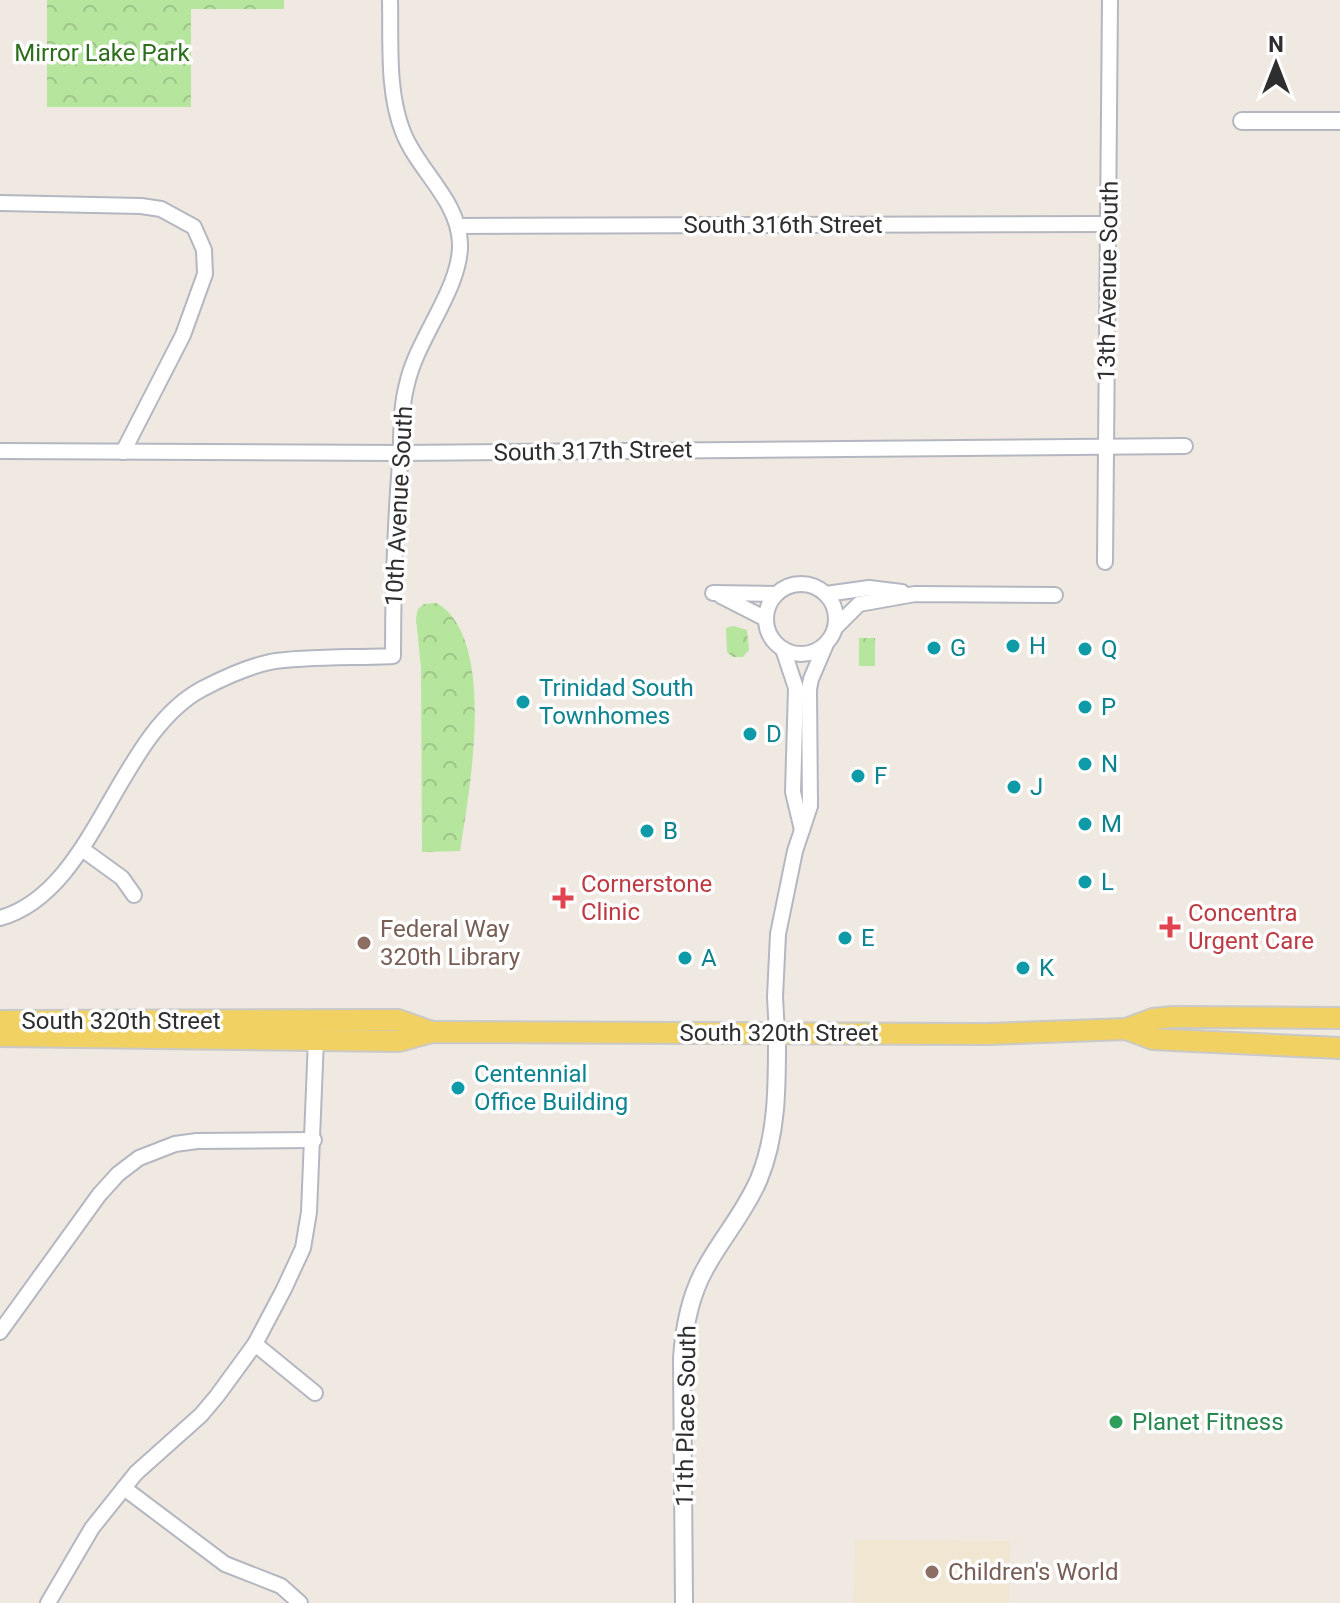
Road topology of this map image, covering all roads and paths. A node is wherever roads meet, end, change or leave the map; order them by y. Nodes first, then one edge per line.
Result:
1 (390, 0) edge
2 (1110, 0) edge
3 (1242, 121) dead end
4 (1340, 121) edge
5 (0, 203) edge
6 (1108, 224) junction
7 (458, 226) junction
8 (1106, 446) junction
9 (1185, 446) dead end
10 (0, 451) edge
11 (123, 452) junction
12 (400, 453) junction
13 (1105, 562) dead end
14 (776, 594) junction
15 (826, 594) junction
16 (915, 594) junction
17 (1055, 595) dead end
18 (766, 619) junction
19 (835, 628) junction
20 (826, 644) junction
21 (783, 649) junction
22 (802, 831) junction
23 (82, 849) junction
24 (134, 895) dead end
25 (0, 918) edge
26 (1289, 1016) junction
27 (1340, 1018) edge
28 (0, 1021) edge
29 (253, 1021) junction
30 (1126, 1029) junction
31 (426, 1030) junction
32 (777, 1034) junction
33 (0, 1036) edge
34 (117, 1036) junction
35 (316, 1039) junction
36 (1183, 1041) junction
37 (1340, 1048) edge
38 (314, 1140) junction
39 (0, 1332) edge
40 (255, 1344) junction
41 (315, 1393) dead end
42 (124, 1488) junction
43 (48, 1603) edge
44 (300, 1603) edge
45 (684, 1603) edge

1 - 7 street, 10th Avenue South
2 - 6 street, 13th Avenue South
3 - 4 street
5 - 11 street
6 - 7 street, South 316th Street
6 - 8 street, 13th Avenue South
7 - 12 street, 10th Avenue South
8 - 9 street, South 317th Street
8 - 12 street, South 317th Street
8 - 13 street, 13th Avenue South
10 - 11 street, South 317th Street
11 - 12 street, South 317th Street
12 - 23 street, 10th Avenue South
14 - 15 street
14 - 18 street
14 - 18 street
15 - 16 street
15 - 19 street
16 - 17 street
16 - 19 street
18 - 21 street
19 - 20 street
20 - 21 street
20 - 22 street, 11th Place South
21 - 22 street
22 - 32 street, 11th Place South
23 - 24 street
23 - 25 street
26 - 27 main road, South 320th Street
26 - 30 main road, South 320th Street
26 - 36 main road
28 - 29 main road, South 320th Street
29 - 31 main road, South 320th Street
29 - 34 main road
30 - 32 main road, South 320th Street
30 - 36 main road, South 320th Street
31 - 32 main road, South 320th Street
31 - 35 main road, South 320th Street
32 - 45 street, 11th Place South
33 - 34 main road, South 320th Street
34 - 35 main road, South 320th Street
35 - 38 street
36 - 37 main road, South 320th Street
38 - 39 street
38 - 40 street
40 - 41 street
40 - 42 street
42 - 43 street
42 - 44 street

